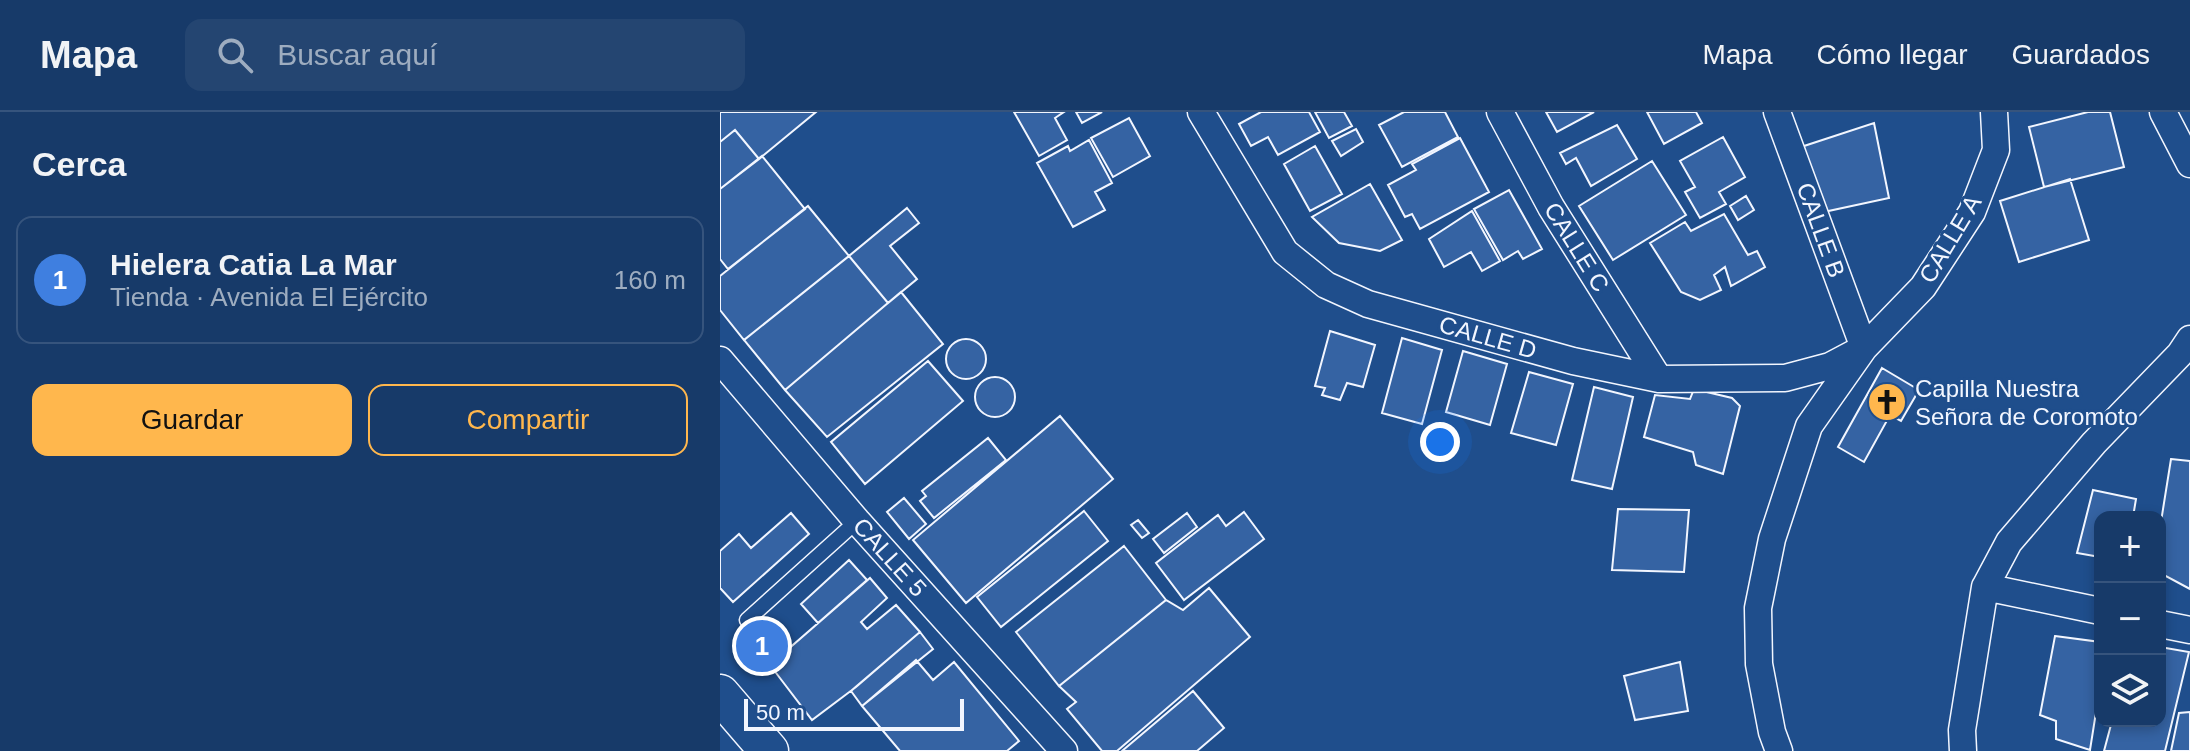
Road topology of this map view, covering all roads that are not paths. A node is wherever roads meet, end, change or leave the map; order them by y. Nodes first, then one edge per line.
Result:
1 (1201, 112) edge
2 (1500, 112) edge
3 (1777, 112) edge
4 (1994, 112) edge
5 (2163, 112) edge
6 (2190, 164) edge
7 (2190, 339) edge
8 (1864, 348) junction
9 (720, 360) edge
10 (1659, 379) junction
11 (857, 521) junction
12 (1985, 587) junction
13 (2094, 610) edge
14 (747, 620) dead end
15 (2166, 625) edge
16 (2190, 630) edge
17 (720, 694) edge
18 (1057, 748) edge
19 (769, 751) edge
20 (1779, 751) edge
21 (1963, 751) edge

1 - 10 street, CALLE D
2 - 10 street, CALLE C
3 - 8 street, CALLE B
4 - 8 street, CALLE A
5 - 6 street
7 - 12 street
8 - 10 street, CALLE D
8 - 20 street
9 - 11 street, CALLE 5
11 - 14 lane
11 - 18 street, CALLE 5
12 - 13 street
12 - 21 street
15 - 16 street
17 - 19 main road

